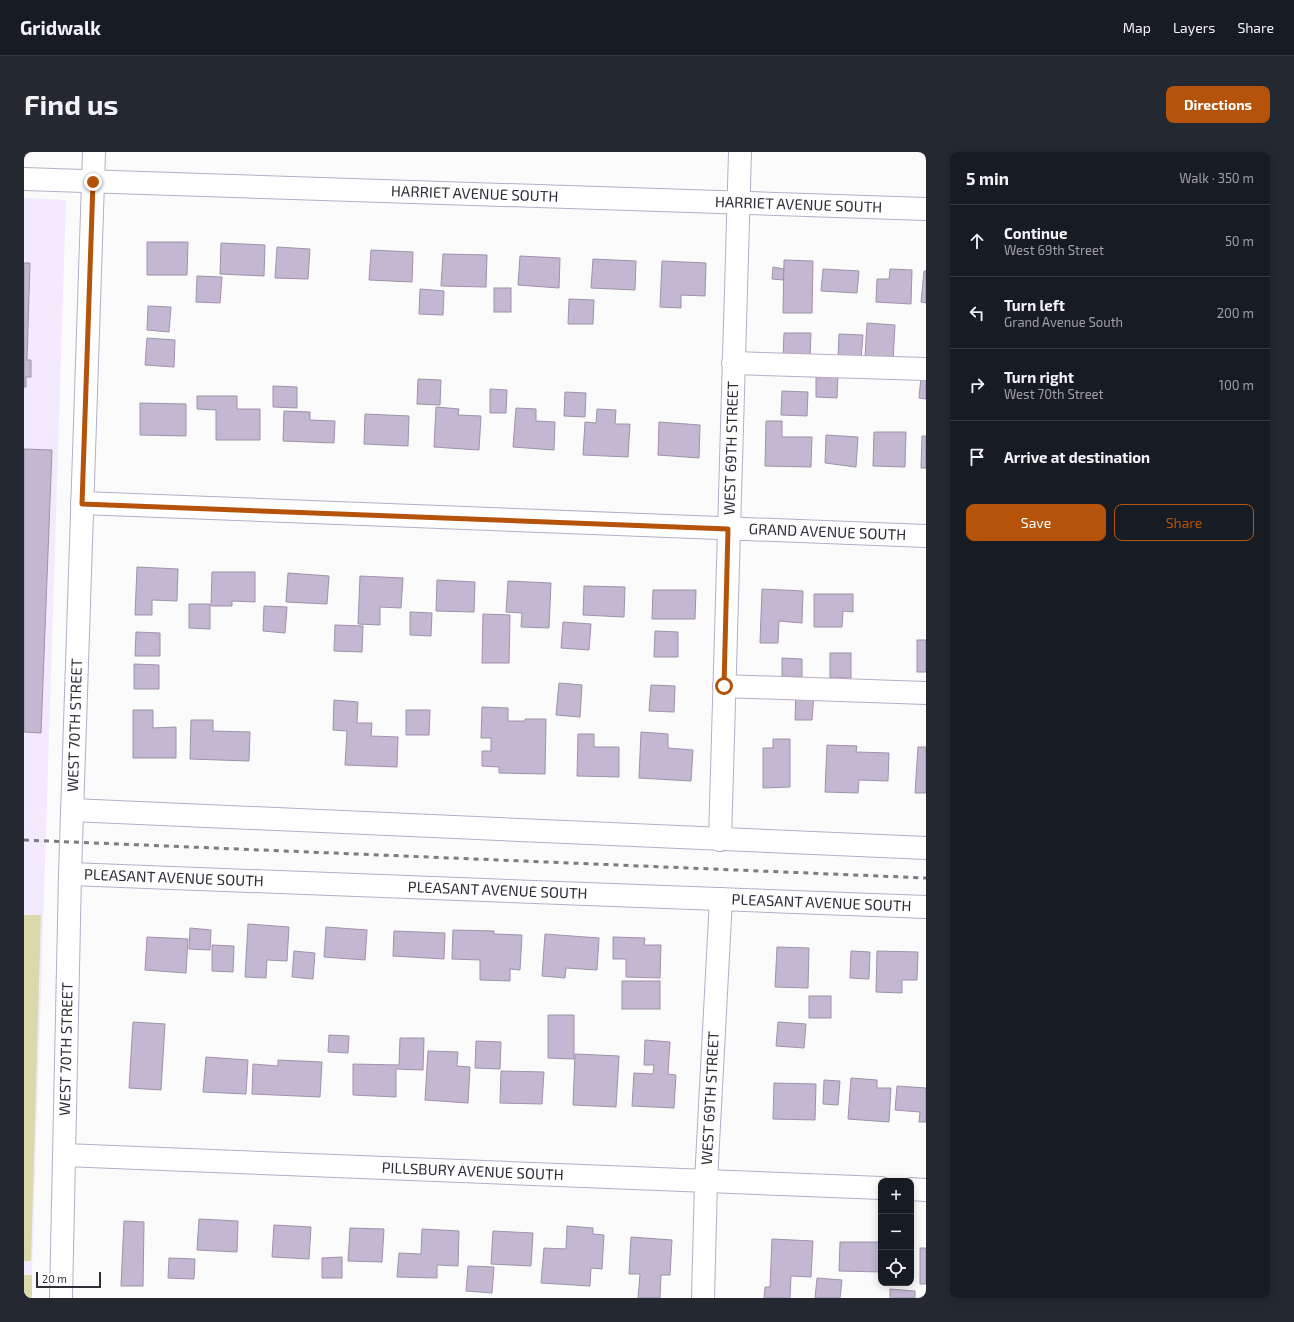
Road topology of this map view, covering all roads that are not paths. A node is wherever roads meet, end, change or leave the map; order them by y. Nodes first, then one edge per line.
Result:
1 (94, 152) edge
2 (740, 152) edge
3 (24, 179) edge
4 (93, 182) junction
5 (738, 202) junction
6 (926, 209) edge
7 (733, 363) junction
8 (926, 369) edge
9 (82, 504) junction
10 (728, 529) junction
11 (926, 536) edge
12 (724, 686) junction
13 (926, 693) edge
14 (72, 810) junction
15 (720, 840) junction
16 (926, 848) edge
17 (70, 874) junction
18 (721, 899) junction
19 (926, 907) edge
20 (64, 1155) junction
21 (706, 1181) junction
22 (878, 1188) edge
23 (914, 1189) edge
24 (926, 1190) edge
25 (60, 1298) edge
26 (703, 1298) edge

1 - 4 street, WEST 70TH STREET
2 - 5 street, WEST 69TH STREET
3 - 4 street, HARRIET AVENUE SOUTH
4 - 5 street, HARRIET AVENUE SOUTH
4 - 9 street, WEST 70TH STREET
5 - 6 street, HARRIET AVENUE SOUTH
5 - 7 street, WEST 69TH STREET
7 - 8 street
7 - 10 street, WEST 69TH STREET
9 - 10 street, GRAND AVENUE SOUTH
9 - 14 street, WEST 70TH STREET
10 - 11 street, GRAND AVENUE SOUTH
10 - 12 street, WEST 69TH STREET
12 - 13 street
12 - 15 street, WEST 69TH STREET
14 - 15 street
14 - 17 street, WEST 70TH STREET
15 - 16 street
17 - 18 street, PLEASANT AVENUE SOUTH
17 - 20 street, WEST 70TH STREET
18 - 19 street, PLEASANT AVENUE SOUTH
18 - 21 street, WEST 69TH STREET
20 - 21 street, PILLSBURY AVENUE SOUTH
20 - 25 street, WEST 70TH STREET
21 - 22 street, PILLSBURY AVENUE SOUTH
21 - 26 street, WEST 69TH STREET
23 - 24 street

